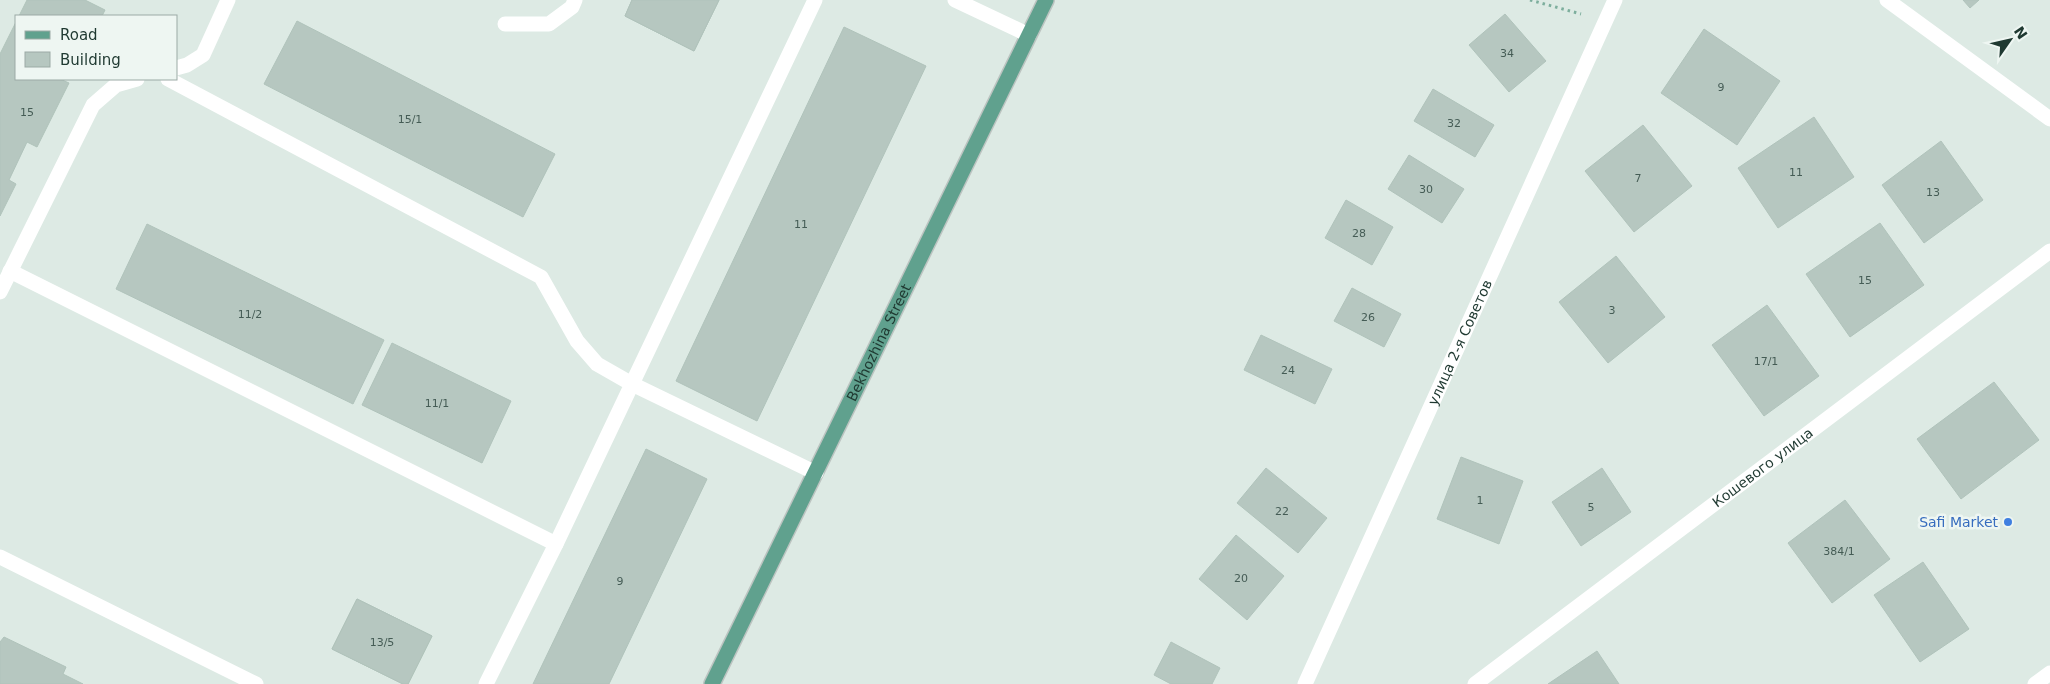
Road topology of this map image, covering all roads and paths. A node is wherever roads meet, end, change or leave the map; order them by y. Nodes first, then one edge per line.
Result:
1 (228, 0) edge
2 (575, 0) edge
3 (816, 0) edge
4 (955, 0) edge
5 (1046, 0) edge
6 (1530, 0) edge
7 (1615, 0) edge
8 (1887, 0) edge
9 (1606, 20) junction
10 (505, 24) dead end
11 (1029, 35) junction
12 (178, 67) edge
13 (134, 80) edge
14 (170, 80) edge
15 (2050, 119) edge
16 (2050, 251) edge
17 (10, 271) junction
18 (0, 292) edge
19 (632, 384) junction
20 (816, 474) junction
21 (556, 544) junction
22 (0, 557) edge
23 (2050, 673) edge
24 (256, 684) edge
25 (486, 684) edge
26 (712, 684) edge
27 (1305, 684) edge
28 (1474, 684) edge
29 (2035, 684) edge

1 - 12 street
2 - 10 street
3 - 19 street
4 - 11 street
5 - 11 main road, Bekhozhina Street
6 - 9 path
7 - 9 street, улица 2-я Советов
8 - 15 street
9 - 27 street, улица 2-я Советов
11 - 20 main road, Bekhozhina Street
13 - 17 street
14 - 19 street
16 - 28 street, Кошевого улица
17 - 18 street
17 - 21 street
19 - 20 street
19 - 21 street
20 - 26 main road, Bekhozhina Street
21 - 25 street
22 - 24 street
23 - 29 street

